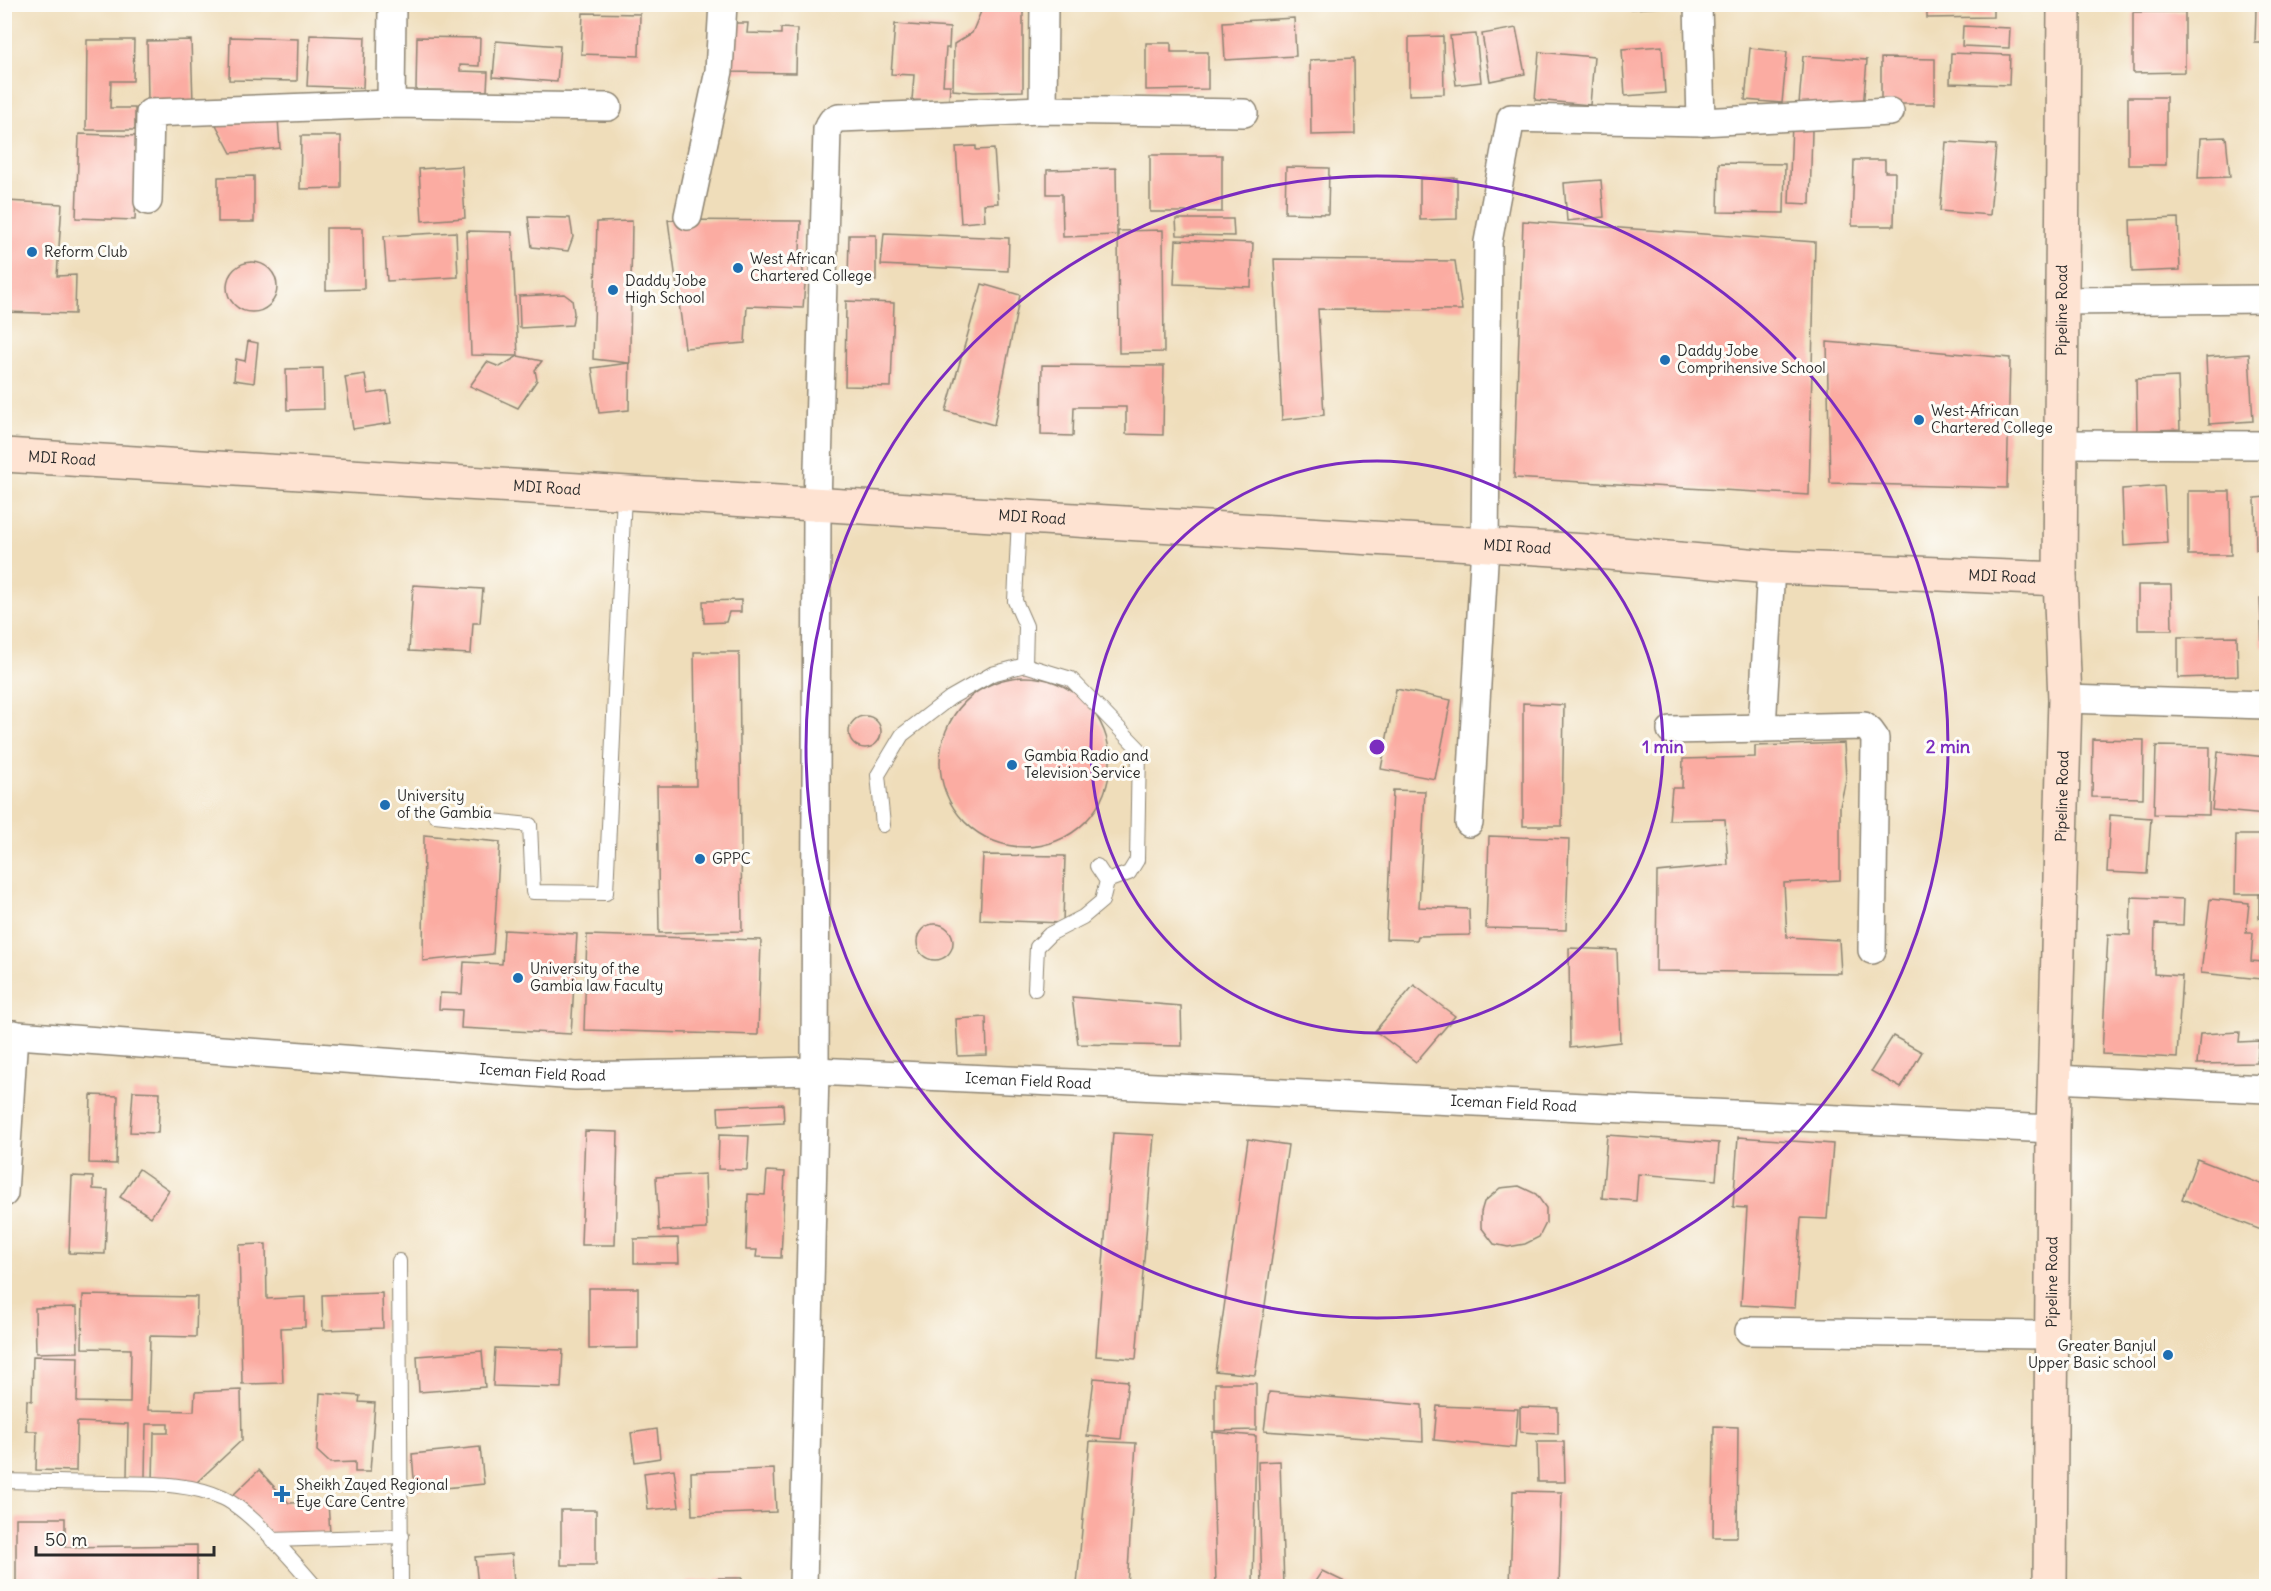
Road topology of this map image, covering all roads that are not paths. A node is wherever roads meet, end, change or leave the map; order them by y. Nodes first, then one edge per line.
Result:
1 (392, 4) edge
2 (723, 4) edge
3 (1044, 4) edge
4 (1698, 4) edge
5 (2064, 4) edge
6 (391, 104) junction
7 (608, 108) dead end
8 (1043, 110) junction
9 (1890, 112) dead end
10 (1244, 113) dead end
11 (1701, 122) junction
12 (148, 201) dead end
13 (688, 216) dead end
14 (2266, 299) edge
15 (2062, 301) junction
16 (2061, 444) junction
17 (2266, 445) edge
18 (4, 455) edge
19 (624, 494) junction
20 (817, 506) junction
21 (1019, 518) junction
22 (1485, 545) junction
23 (1772, 567) junction
24 (2060, 579) junction
25 (1025, 665) junction
26 (2065, 699) junction
27 (2266, 705) edge
28 (1762, 728) junction
29 (1671, 730) dead end
30 (435, 815) dead end
31 (1469, 823) dead end
32 (883, 825) dead end
33 (1097, 866) dead end
34 (1107, 881) junction
35 (1872, 950) dead end
36 (1035, 988) dead end
37 (9, 1034) edge
38 (815, 1071) junction
39 (2054, 1079) junction
40 (2266, 1089) edge
41 (2053, 1129) junction
42 (4, 1193) edge
43 (399, 1261) dead end
44 (1749, 1331) dead end
45 (2050, 1335) junction
46 (4, 1481) edge
47 (402, 1536) junction
48 (273, 1540) junction
49 (315, 1587) edge
50 (401, 1587) edge
51 (803, 1587) edge
52 (2050, 1587) edge

1 - 6 street
2 - 13 street
3 - 8 street
4 - 11 street
5 - 15 street, Pipeline Road
6 - 7 street
6 - 12 street
8 - 10 street
8 - 20 street
9 - 11 street
11 - 22 street
14 - 15 street
15 - 16 street, Pipeline Road
16 - 17 street
16 - 24 street, Pipeline Road
18 - 19 street, MDI Road
19 - 20 street, MDI Road
19 - 30 lane
20 - 21 street, MDI Road
20 - 38 street
21 - 22 street, MDI Road
21 - 25 lane
22 - 23 street, MDI Road
22 - 31 street
23 - 24 street, MDI Road
23 - 28 street
24 - 26 street, Pipeline Road
25 - 32 lane
25 - 34 lane
26 - 27 street
26 - 39 street, Pipeline Road
28 - 29 street
28 - 35 street
33 - 34 lane
34 - 36 lane
37 - 38 street, Iceman Field Road
37 - 42 street
38 - 41 street, Iceman Field Road
38 - 51 street
39 - 40 street
39 - 41 street, Pipeline Road
41 - 45 street, Pipeline Road
43 - 47 lane
44 - 45 street
45 - 52 street, Pipeline Road
46 - 48 lane
47 - 48 lane
47 - 50 lane
48 - 49 lane

